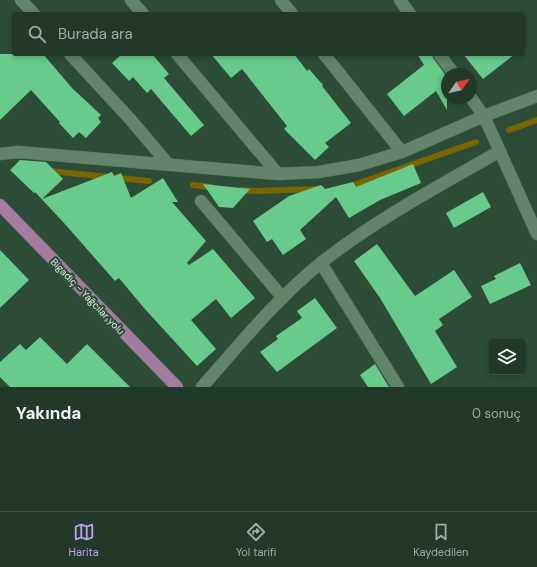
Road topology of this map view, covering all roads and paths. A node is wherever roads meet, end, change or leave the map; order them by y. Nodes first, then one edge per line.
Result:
1 (21, 0) edge
2 (131, 0) edge
3 (281, 0) edge
4 (400, 0) edge
5 (32, 12) edge
6 (141, 12) edge
7 (290, 12) edge
8 (409, 12) edge
9 (72, 56) edge
10 (178, 56) edge
11 (326, 56) edge
12 (440, 56) edge
13 (450, 68) edge
14 (537, 96) edge
15 (475, 104) edge
16 (484, 116) junction
17 (500, 151) junction
18 (402, 152) junction
19 (0, 154) edge
20 (169, 165) junction
21 (278, 174) junction
22 (201, 201) dead end
23 (0, 205) edge
24 (537, 234) edge
25 (321, 263) junction
26 (283, 298) junction
27 (176, 387) edge
28 (202, 387) edge
29 (398, 387) edge

1 - 5 street
2 - 6 street
3 - 7 street
4 - 8 street
9 - 20 street
10 - 21 street
11 - 18 street
12 - 13 street
14 - 16 street
15 - 16 street
16 - 17 street
16 - 18 street
17 - 24 street
17 - 25 street
18 - 21 street
19 - 20 street
20 - 21 street
22 - 26 street
23 - 27 main road, Bigadiç - Yağcılar yolu
25 - 26 street
25 - 29 street
26 - 28 street

